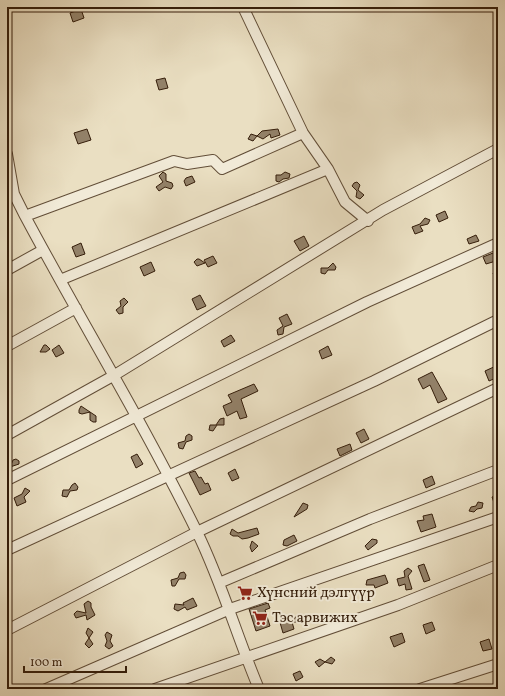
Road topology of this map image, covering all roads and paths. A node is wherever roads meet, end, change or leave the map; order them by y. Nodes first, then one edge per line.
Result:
1 (243, 7) edge
2 (303, 133) junction
3 (498, 149) edge
4 (7, 154) edge
5 (328, 170) junction
6 (24, 216) junction
7 (368, 221) junction
8 (498, 243) edge
9 (43, 250) junction
10 (7, 270) edge
11 (60, 280) junction
12 (76, 308) junction
13 (498, 320) edge
14 (7, 346) edge
15 (113, 376) junction
16 (498, 388) edge
17 (135, 416) junction
18 (7, 435) edge
19 (498, 470) edge
20 (167, 476) junction
21 (7, 480) edge
22 (498, 517) edge
23 (197, 532) junction
24 (7, 550) edge
25 (498, 565) edge
26 (219, 584) junction
27 (230, 609) junction
28 (7, 630) edge
29 (246, 657) junction
30 (498, 664) edge
31 (46, 689) edge
32 (155, 689) edge
33 (259, 689) edge
34 (420, 689) edge

1 - 2 street
2 - 5 street
2 - 6 street
3 - 7 street
4 - 6 street
5 - 7 street
5 - 11 street
6 - 9 street
7 - 15 street
8 - 17 street
9 - 10 street
9 - 11 street
11 - 12 street
12 - 14 street
12 - 15 street
13 - 20 street
15 - 17 street
15 - 18 street
16 - 23 street
17 - 20 street
17 - 21 street
19 - 26 street
20 - 23 street
20 - 24 street
22 - 27 street
23 - 26 street
23 - 28 street
25 - 29 street
26 - 27 street
27 - 29 street
27 - 31 street
29 - 32 street
29 - 33 street
30 - 34 street

